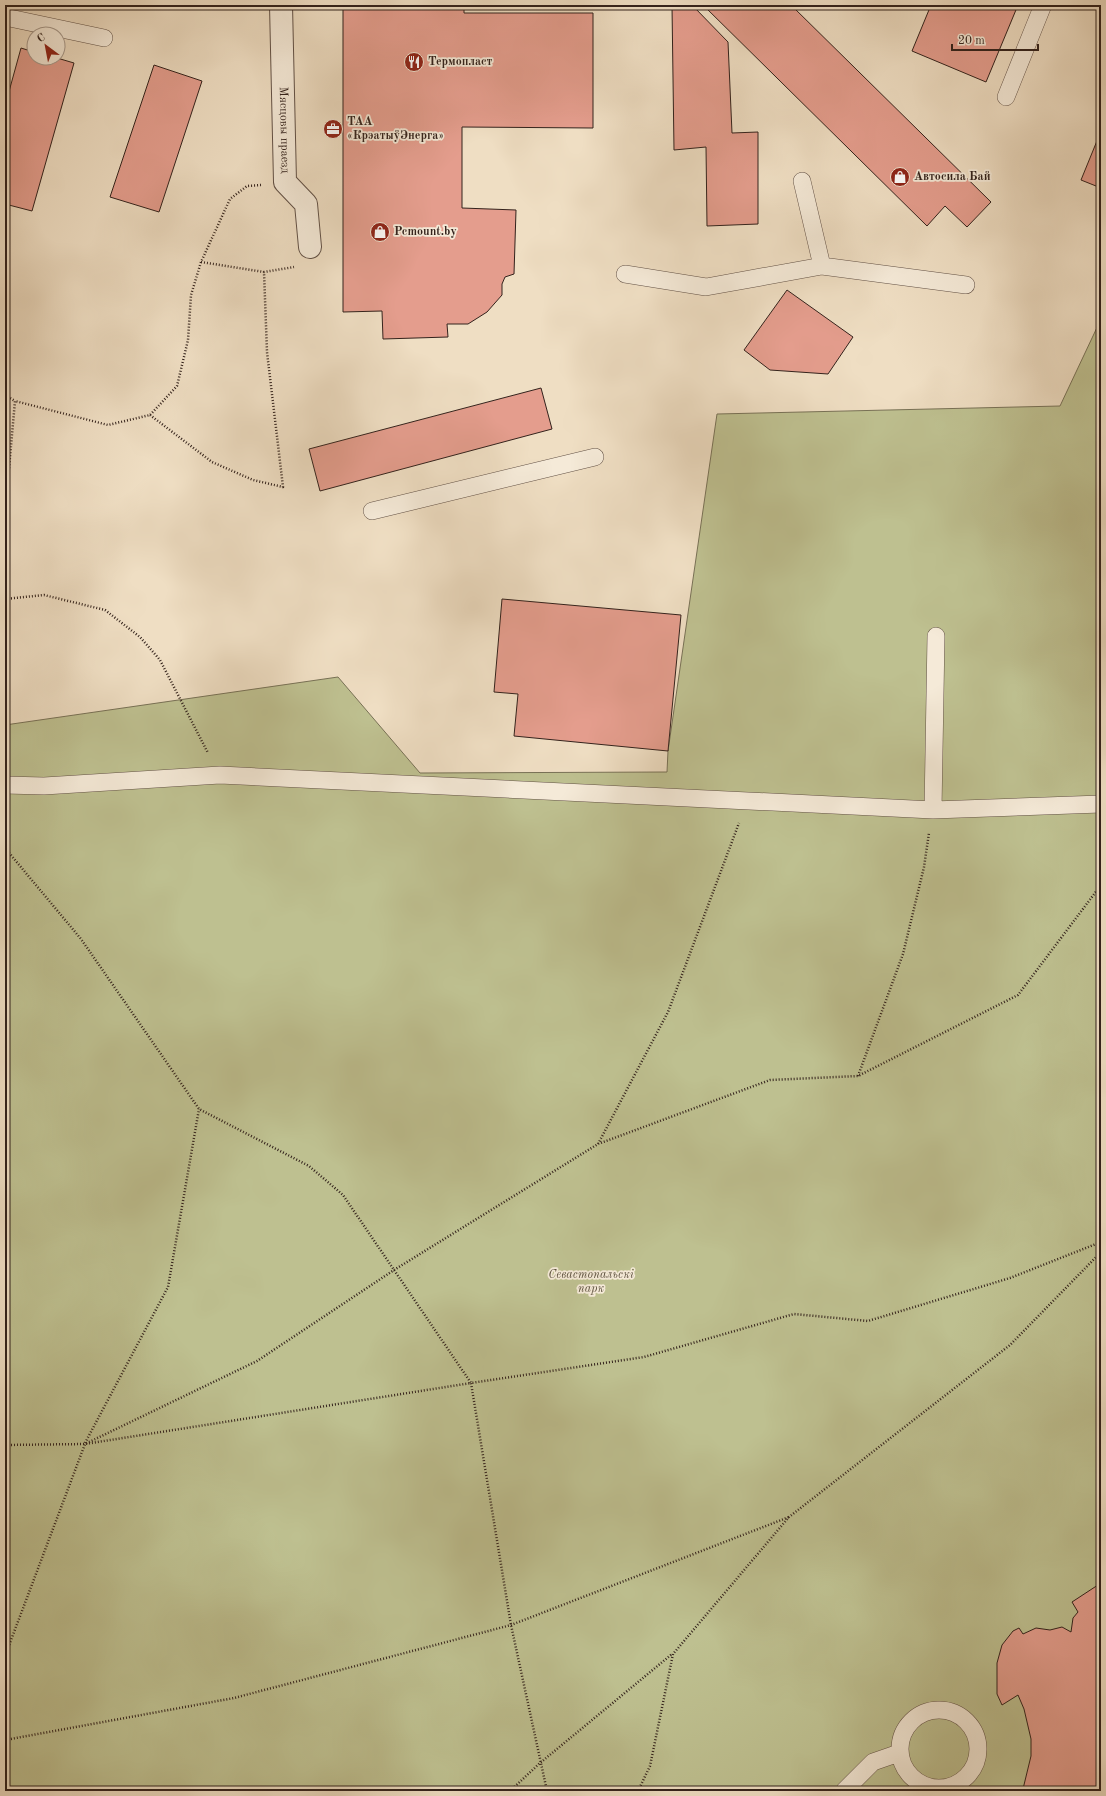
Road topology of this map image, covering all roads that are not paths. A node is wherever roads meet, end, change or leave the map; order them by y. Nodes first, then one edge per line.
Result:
1 (281, 5) edge
2 (1044, 5) edge
3 (5, 17) edge
4 (104, 38) dead end
5 (1006, 97) dead end
6 (802, 181) dead end
7 (310, 247) road end
8 (822, 266) junction
9 (625, 274) dead end
10 (966, 285) dead end
11 (595, 457) dead end
12 (372, 511) dead end
13 (936, 636) dead end
14 (5, 785) edge
15 (1101, 804) edge
16 (933, 810) junction
17 (900, 1753) junction
18 (844, 1791) edge

1 - 7 street, Мясцовы праезд
2 - 5 lane
3 - 4 lane
6 - 8 lane
8 - 9 lane
8 - 10 lane
11 - 12 lane
13 - 16 lane
14 - 16 lane
15 - 16 lane
17 - 17 lane
17 - 18 lane

